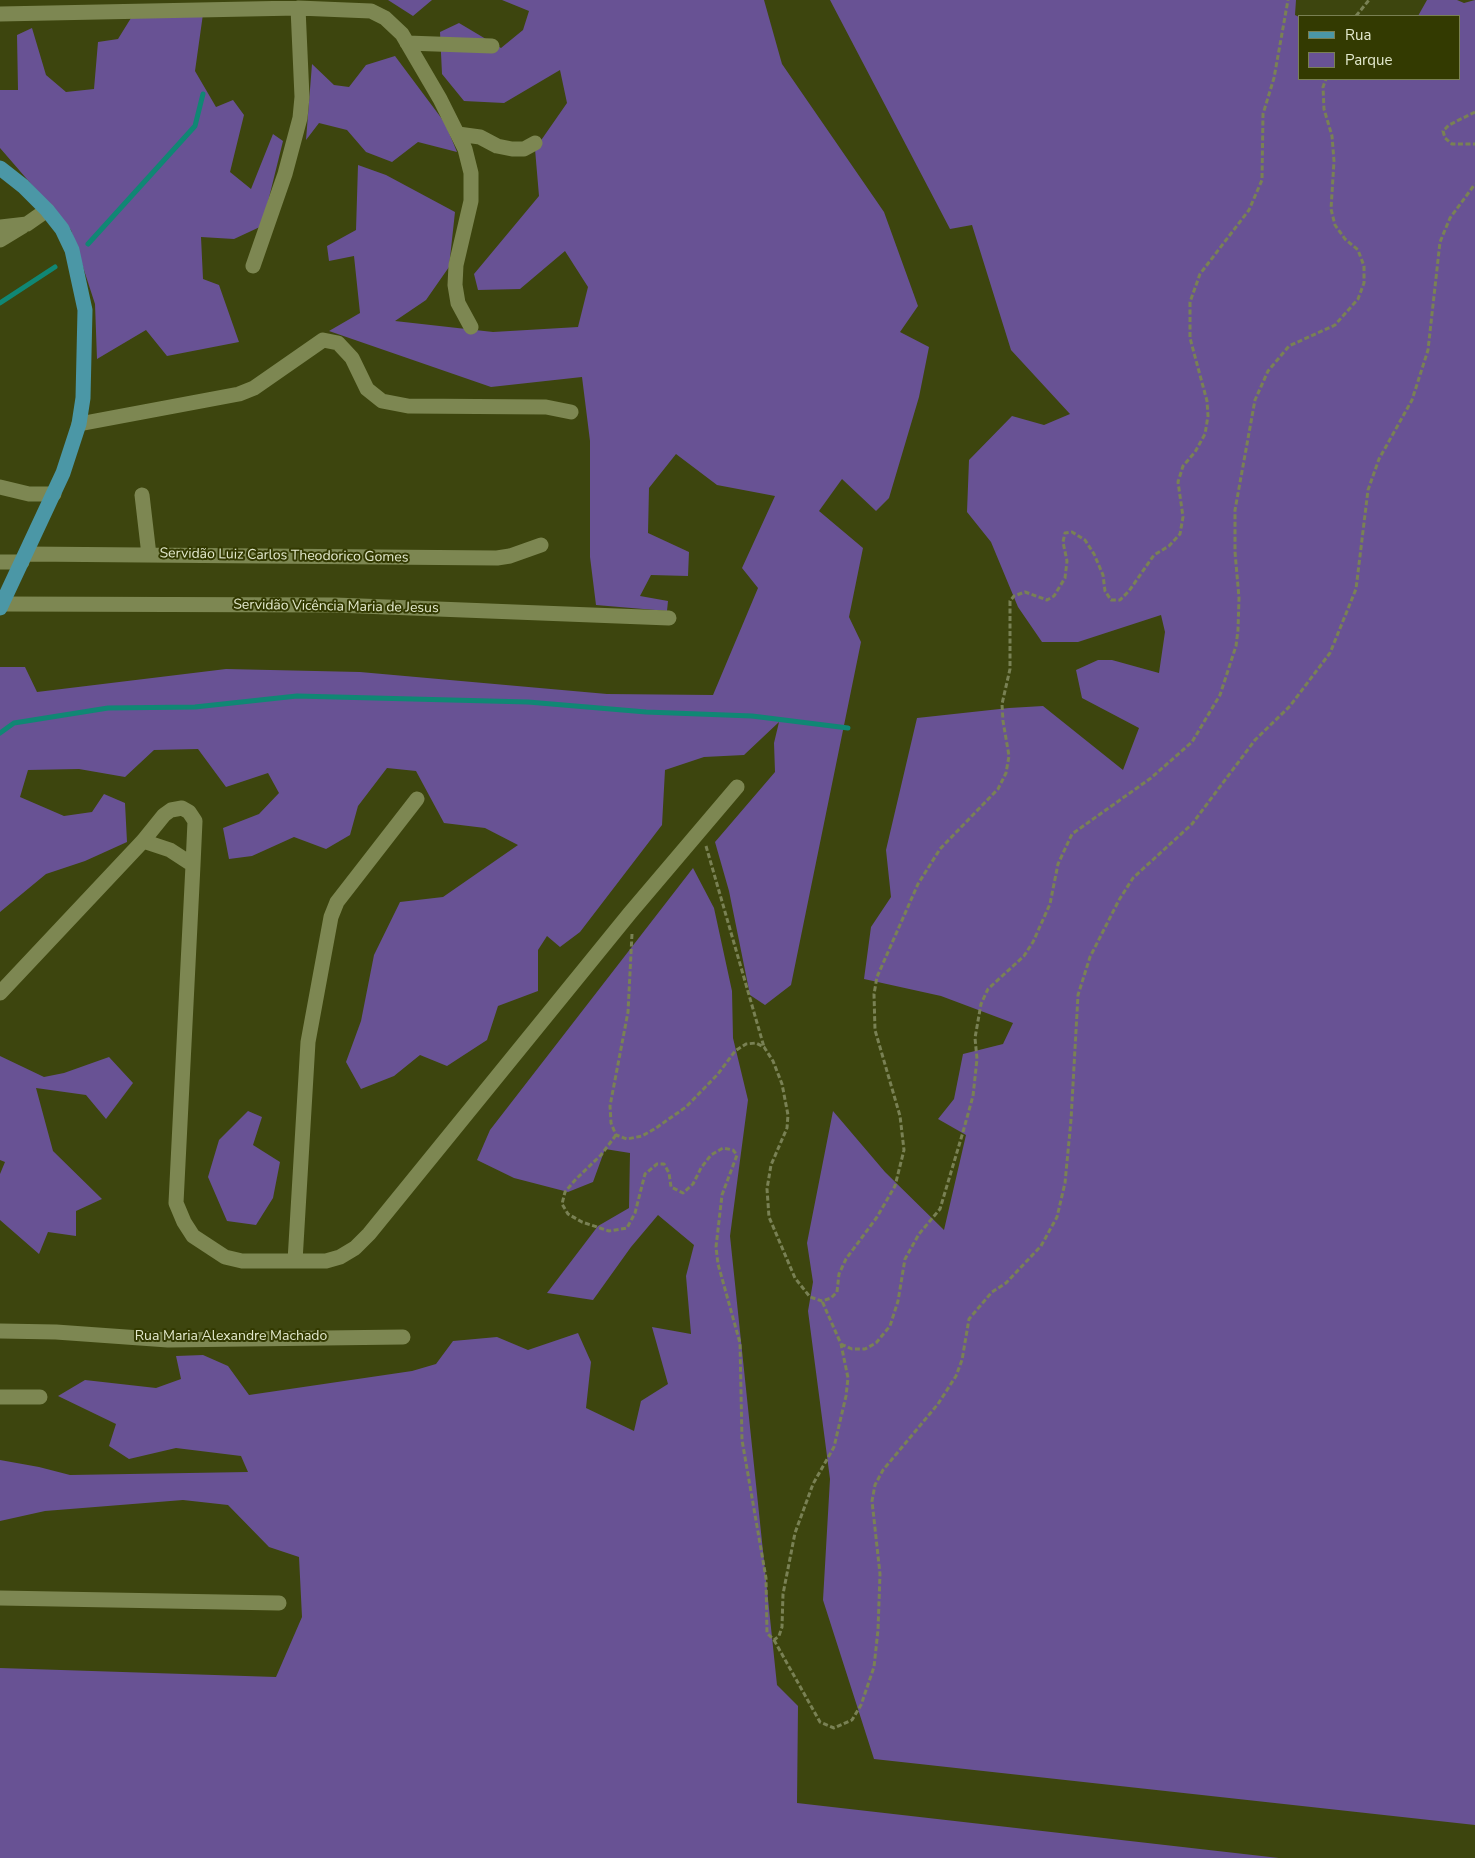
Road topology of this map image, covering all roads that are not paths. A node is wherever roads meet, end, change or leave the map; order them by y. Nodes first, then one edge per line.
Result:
1 (298, 8) junction
2 (0, 14) edge
3 (406, 42) junction
4 (492, 46) dead end
5 (458, 134) junction
6 (535, 143) dead end
7 (0, 168) edge
8 (47, 210) junction
9 (26, 224) junction
10 (0, 227) edge
11 (0, 240) edge
12 (253, 266) dead end
13 (471, 328) dead end
14 (571, 412) dead end
15 (79, 424) junction
16 (0, 488) edge
17 (54, 494) junction
18 (142, 495) dead end
19 (540, 545) dead end
20 (149, 555) junction
21 (24, 558) junction
22 (0, 562) edge
23 (1, 606) edge
24 (669, 618) dead end
25 (737, 787) dead end
26 (417, 800) dead end
27 (144, 841) junction
28 (193, 865) junction
29 (0, 993) edge
30 (296, 1261) junction
31 (0, 1331) edge
32 (403, 1337) dead end
33 (0, 1397) edge
34 (40, 1397) dead end
35 (0, 1598) edge
36 (280, 1603) dead end

1 - 2 street
1 - 3 street
1 - 12 street
3 - 4 street
3 - 5 street
5 - 6 street
5 - 13 street
7 - 8 main road
8 - 9 street
8 - 15 main road
9 - 10 street
9 - 11 street
14 - 15 street
15 - 17 main road
16 - 17 street
17 - 21 main road
18 - 20 street
19 - 20 street, Servidão Luiz Carlos Theodorico Gomes
20 - 21 street, Servidão Luiz Carlos Theodorico Gomes
21 - 22 street, Servidão Luiz Carlos Theodorico Gomes
21 - 23 main road
23 - 24 street, Servidão Vicência Maria de Jesus
25 - 30 street
26 - 30 street
27 - 28 street
27 - 28 street
27 - 29 street
28 - 30 street
31 - 32 street, Rua Maria Alexandre Machado
33 - 34 street
35 - 36 street

